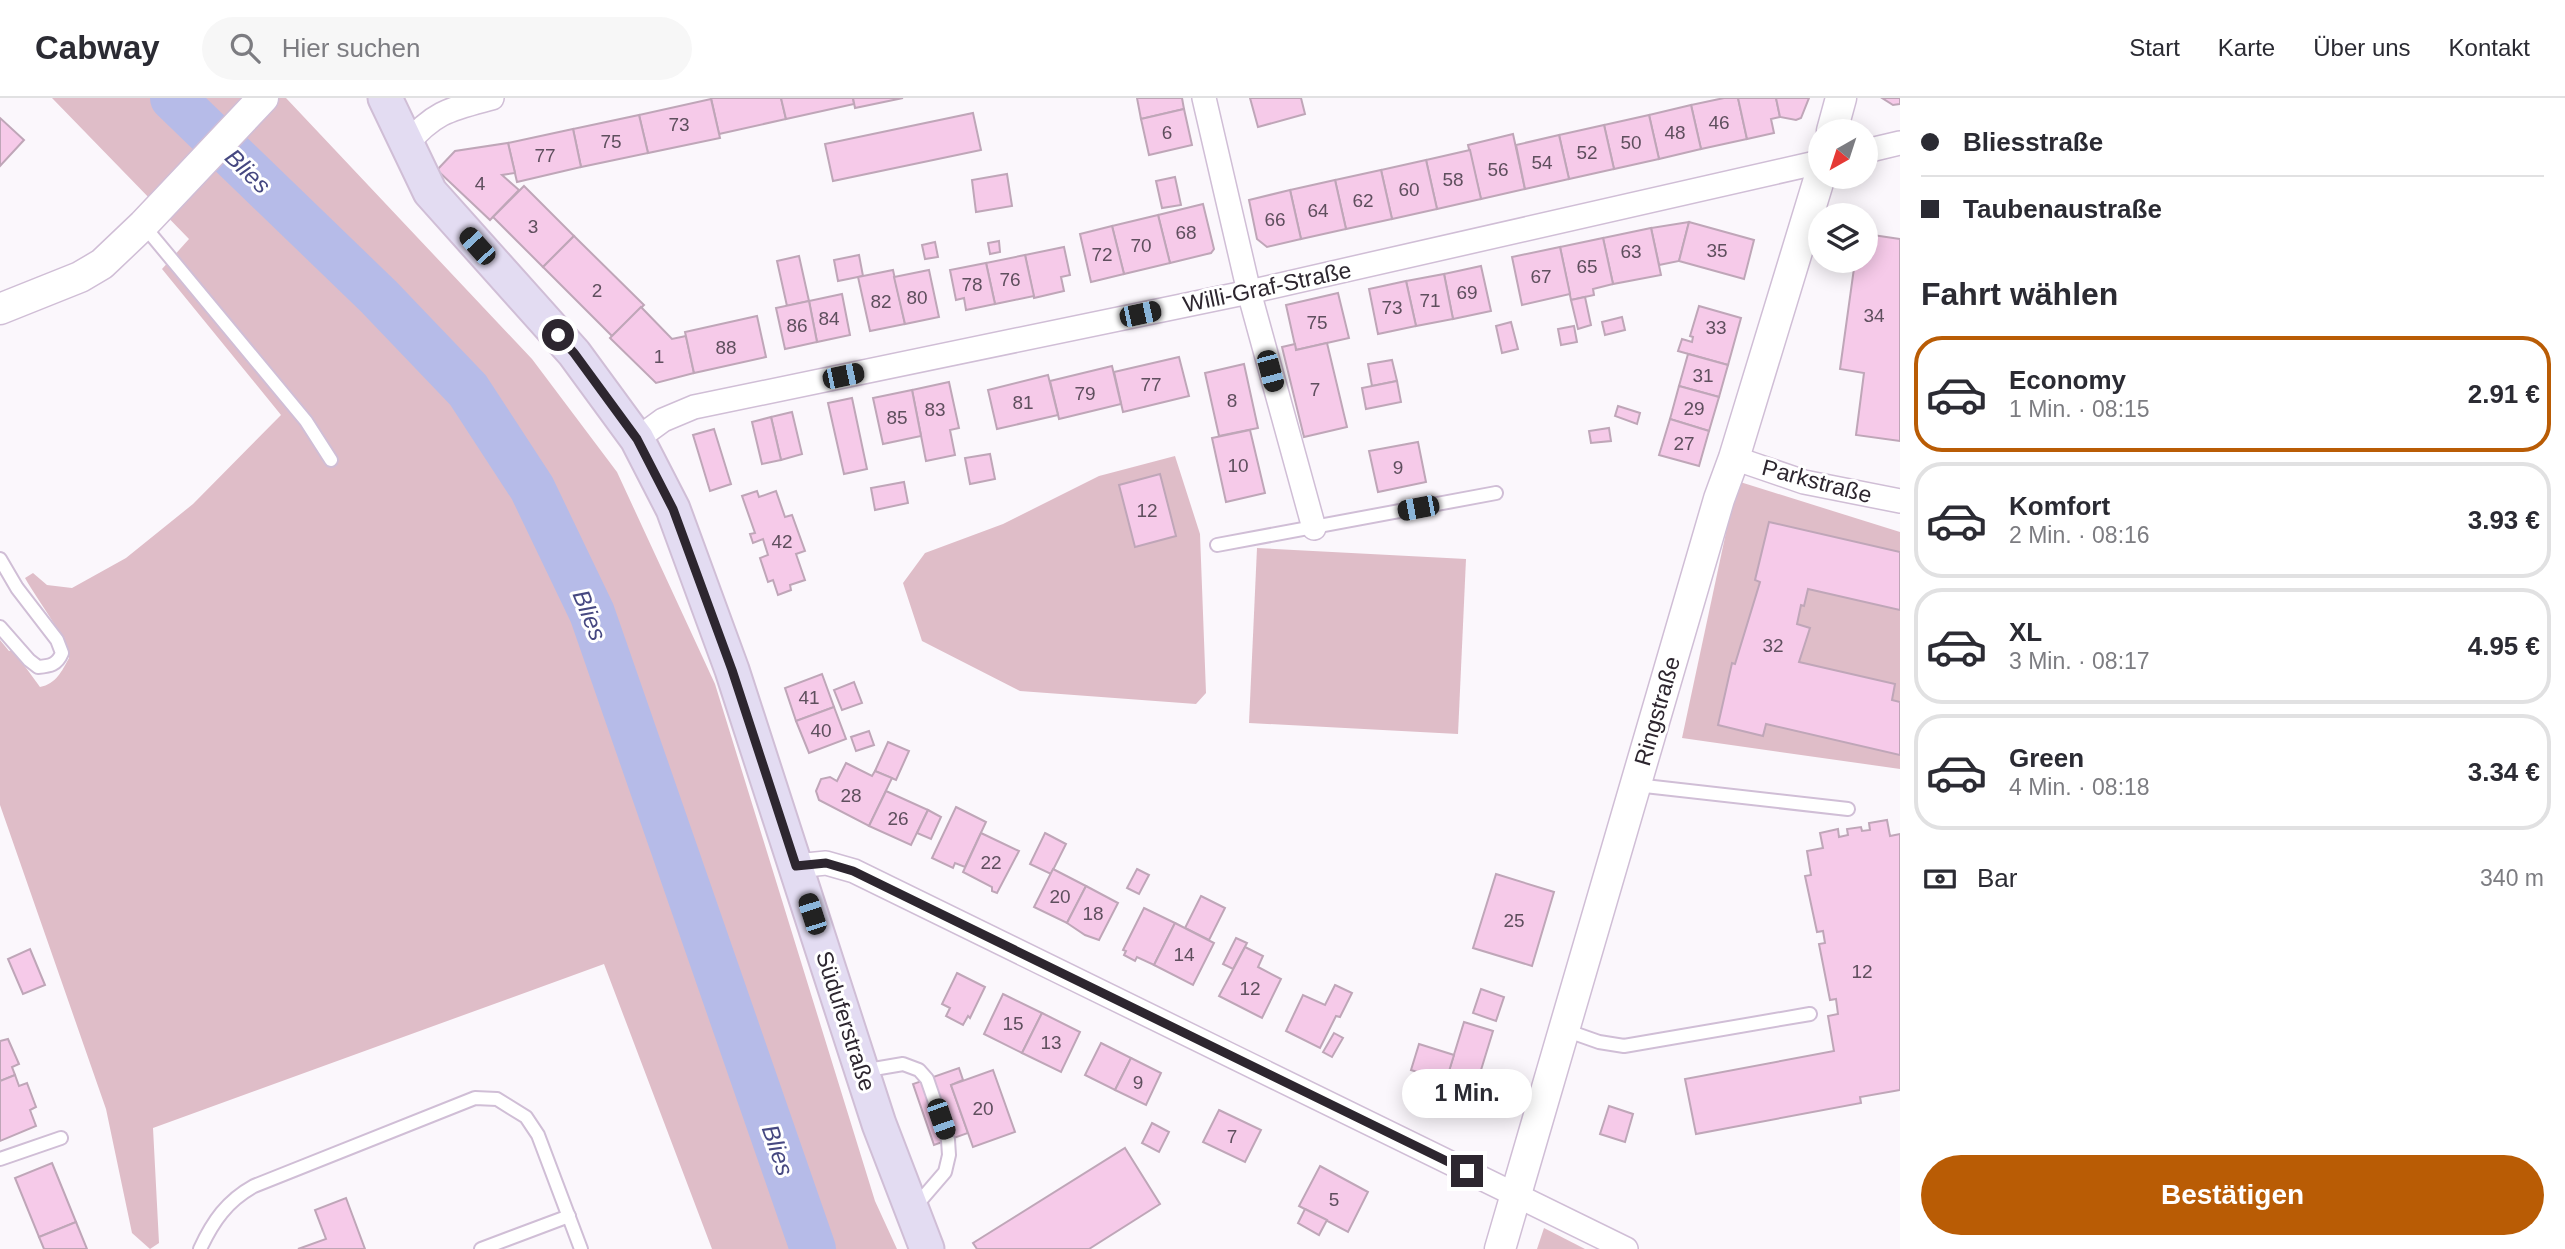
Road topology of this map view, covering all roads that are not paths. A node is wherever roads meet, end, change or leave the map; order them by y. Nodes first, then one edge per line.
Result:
1 (385, 98) edge
2 (492, 98) edge
3 (1204, 98) edge
4 (1841, 98) edge
5 (262, 99) edge
6 (1835, 119) edge
7 (1900, 143) edge
8 (406, 145) junction
9 (1878, 148) edge
10 (1808, 165) edge
11 (1816, 189) edge
12 (151, 217) junction
13 (1249, 292) junction
14 (0, 309) edge
15 (637, 439) junction
16 (1734, 458) junction
17 (331, 460) dead end
18 (1496, 493) dead end
19 (1900, 501) edge
20 (1314, 528) junction
21 (1217, 545) dead end
22 (0, 559) edge
23 (0, 627) edge
24 (1636, 785) junction
25 (1847, 809) dead end
26 (796, 866) junction
27 (1810, 1014) dead end
28 (1566, 1030) junction
29 (862, 1070) junction
30 (61, 1138) dead end
31 (0, 1159) edge
32 (1517, 1195) junction
33 (911, 1211) junction
34 (569, 1216) junction
35 (200, 1249) edge
36 (481, 1249) edge
37 (581, 1249) edge
38 (927, 1249) edge
39 (1500, 1249) edge
40 (1626, 1249) edge

1 - 8 main road, Süduferstraße
2 - 8 street
3 - 13 street
4 - 6 street
5 - 12 street
7 - 9 street
8 - 15 main road, Süduferstraße
10 - 13 street, Willi-Graf-Straße
11 - 16 street, Ringstraße
12 - 14 street
12 - 17 lane
13 - 15 street, Willi-Graf-Straße
13 - 20 street
15 - 26 main road, Süduferstraße
16 - 19 street, Parkstraße
16 - 24 street, Ringstraße
18 - 20 lane
20 - 21 lane
22 - 23 lane
24 - 25 lane
24 - 28 street, Ringstraße
26 - 29 main road, Süduferstraße
26 - 32 street
27 - 28 lane
28 - 32 street, Ringstraße
29 - 33 main road, Süduferstraße
29 - 33 lane
30 - 31 lane
32 - 39 street, Ringstraße
32 - 40 street
33 - 38 main road, Süduferstraße
34 - 35 lane
34 - 36 lane
34 - 37 lane

